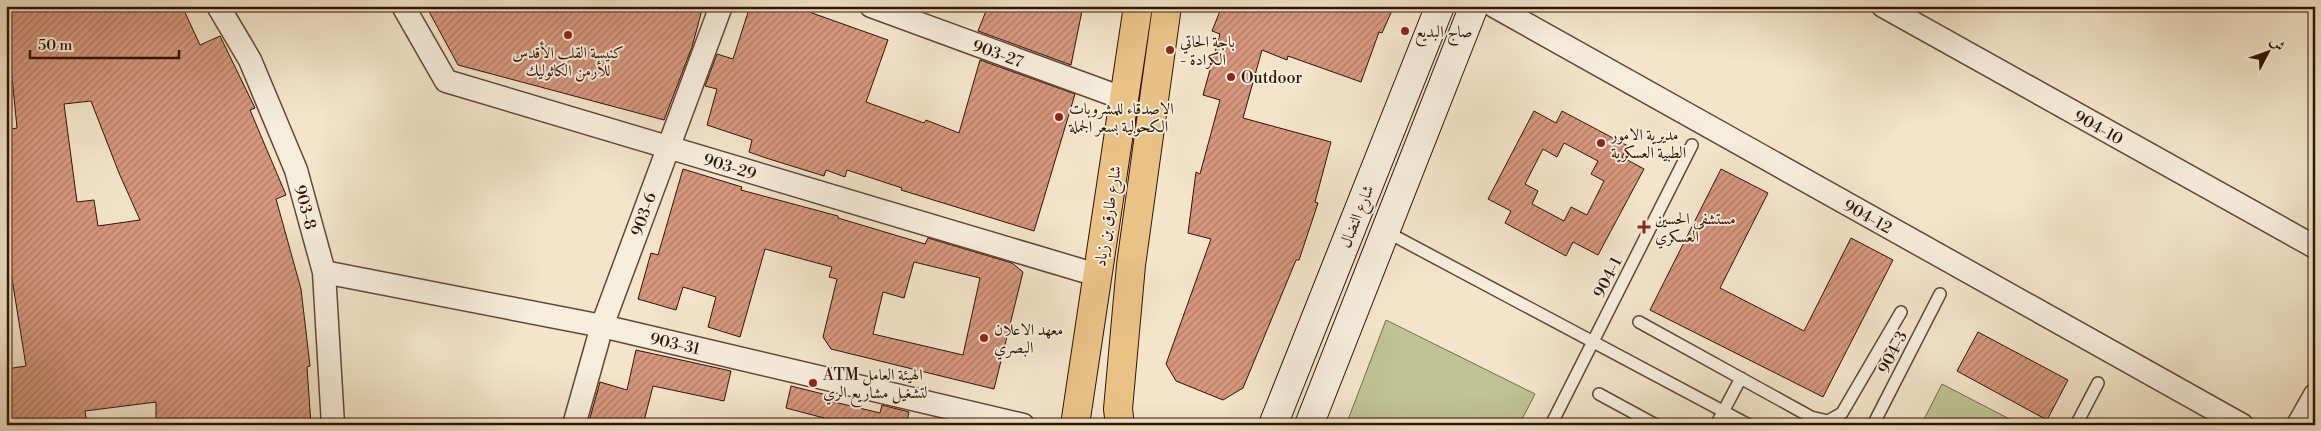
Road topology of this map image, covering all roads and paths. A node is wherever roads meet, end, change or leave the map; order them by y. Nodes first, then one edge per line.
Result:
1 (218, 6) edge
2 (403, 6) edge
3 (721, 6) edge
4 (871, 6) edge
5 (1138, 6) edge
6 (1167, 6) edge
7 (1440, 6) edge
8 (1474, 6) edge
9 (1494, 6) edge
10 (1884, 6) edge
11 (1125, 99) junction
12 (1692, 145) dead end
13 (667, 147) junction
14 (1384, 231) junction
15 (2315, 247) edge
16 (324, 272) junction
17 (1097, 275) junction
18 (1940, 294) dead end
19 (1901, 312) dead end
20 (1639, 322) dead end
21 (602, 326) junction
22 (1592, 341) junction
23 (1741, 378) junction
24 (2098, 383) dead end
25 (1599, 394) dead end
26 (2315, 395) edge
27 (1723, 411) junction
28 (333, 425) edge
29 (574, 425) edge
30 (1023, 425) edge
31 (1075, 425) edge
32 (1120, 425) edge
33 (1273, 425) edge
34 (1309, 425) edge
35 (1551, 425) edge
36 (1656, 425) edge
37 (1716, 425) edge
38 (1749, 425) edge
39 (1874, 425) edge
40 (2076, 425) edge
41 (2242, 425) edge
42 (2298, 425) edge

1 - 16 street, 903-8
2 - 13 street, 903-29
3 - 13 street, 903-6
4 - 11 street, 903-27
5 - 11 main road, شارع طارق بن زياد
6 - 32 main road, شارع طارق بن زياد
7 - 33 main road, شارع النضال
8 - 14 main road, شارع النضال
9 - 41 street, 904-12
10 - 15 street, 904-10
11 - 17 main road, شارع طارق بن زياد
12 - 22 lane, 904-1
13 - 17 street, 903-29
13 - 21 street, 903-6
14 - 22 lane
14 - 34 main road, شارع النضال
16 - 21 street, 903-31
16 - 28 street, 903-8
17 - 31 main road, شارع طارق بن زياد
18 - 39 lane, 904-3
19 - 23 lane
20 - 23 lane
21 - 29 street, 903-6
21 - 30 street, 903-31
22 - 27 lane
22 - 35 lane, 904-1
23 - 27 lane
24 - 40 lane
25 - 36 lane
26 - 42 street
27 - 37 lane
27 - 38 lane

